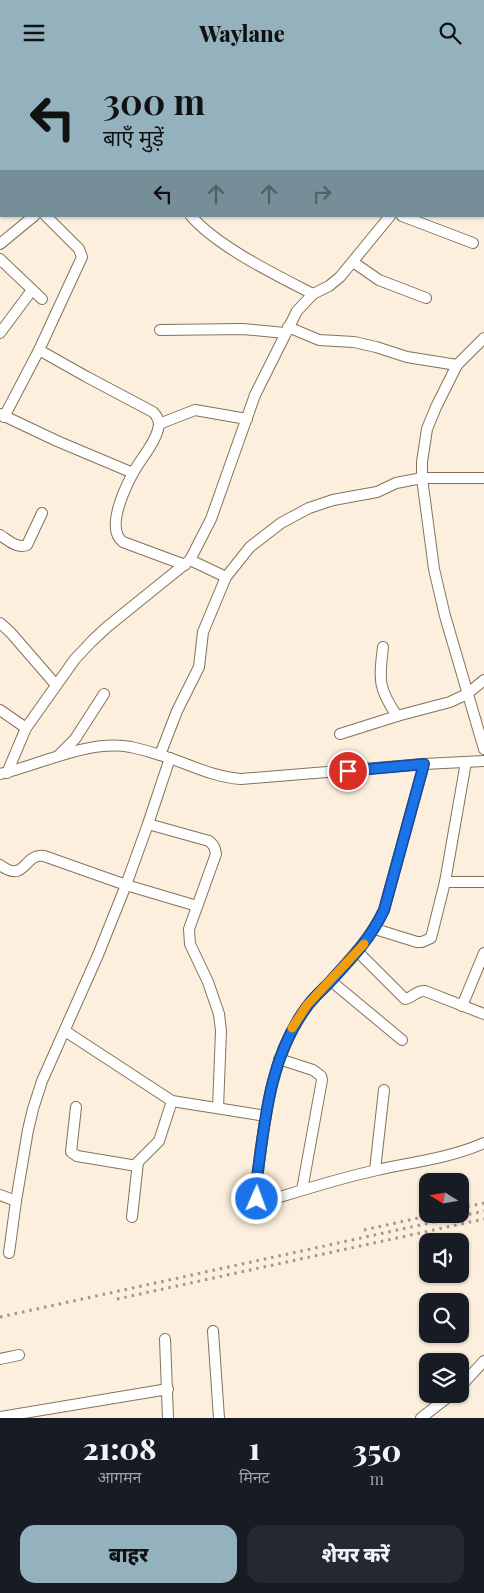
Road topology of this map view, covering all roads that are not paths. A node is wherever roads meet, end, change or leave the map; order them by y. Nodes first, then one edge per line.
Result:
1 (33, 217) edge
2 (47, 217) edge
3 (193, 217) edge
4 (389, 217) edge
5 (405, 217) edge
6 (473, 243) dead end
7 (0, 244) edge
8 (0, 259) edge
9 (352, 262) junction
10 (32, 290) junction
11 (313, 294) junction
12 (426, 298) dead end
13 (42, 299) dead end
14 (160, 329) dead end
15 (286, 330) junction
16 (0, 333) edge
17 (484, 338) edge
18 (39, 349) junction
19 (457, 365) junction
20 (2, 416) edge
21 (247, 419) junction
22 (159, 424) junction
23 (133, 473) junction
24 (422, 478) junction
25 (484, 478) edge
26 (42, 513) dead end
27 (0, 535) edge
28 (188, 563) junction
29 (226, 577) junction
30 (0, 623) edge
31 (383, 647) dead end
32 (484, 680) edge
33 (56, 685) junction
34 (104, 694) dead end
35 (467, 694) junction
36 (0, 710) edge
37 (397, 716) junction
38 (26, 727) junction
39 (340, 734) dead end
40 (484, 749) edge
41 (58, 756) junction
42 (165, 756) junction
43 (484, 761) edge
44 (466, 762) junction
45 (424, 764) junction
46 (4, 774) edge
47 (148, 825) junction
48 (0, 865) edge
49 (445, 882) junction
50 (484, 882) edge
51 (126, 885) junction
52 (197, 906) junction
53 (375, 929) junction
54 (358, 952) junction
55 (483, 957) edge
56 (330, 981) junction
57 (462, 1006) junction
58 (484, 1015) edge
59 (64, 1031) junction
60 (402, 1041) dead end
61 (279, 1059) junction
62 (384, 1090) dead end
63 (172, 1101) junction
64 (76, 1107) dead end
65 (218, 1108) junction
66 (266, 1116) junction
67 (484, 1143) edge
68 (137, 1165) junction
69 (375, 1170) junction
70 (302, 1190) junction
71 (0, 1195) edge
72 (16, 1201) junction
73 (132, 1217) dead end
74 (9, 1253) dead end
75 (213, 1331) dead end
76 (165, 1339) dead end
77 (19, 1355) dead end
78 (0, 1359) edge
79 (484, 1361) edge
80 (469, 1377) edge
81 (168, 1389) junction
82 (441, 1403) edge
83 (0, 1417) edge
84 (424, 1417) edge
85 (168, 1418) edge
86 (219, 1418) edge

1 - 7 street
2 - 18 street
3 - 11 street
4 - 9 street
5 - 6 street
8 - 10 street
9 - 11 street
9 - 12 street
10 - 13 street
10 - 16 street
11 - 15 street
14 - 15 street
15 - 19 street
15 - 21 street
17 - 19 street
18 - 20 street
18 - 22 street
19 - 24 street
20 - 23 street
21 - 22 street
21 - 28 street
22 - 23 street
23 - 28 street
24 - 25 street
24 - 29 street
24 - 35 street
26 - 27 street
28 - 29 street
28 - 33 street
29 - 42 street
30 - 33 street
31 - 37 street
32 - 35 street
33 - 38 street
34 - 41 street
35 - 37 street
35 - 40 street
36 - 38 street
37 - 39 street
38 - 46 street
41 - 42 street
41 - 46 street
42 - 45 street
42 - 47 street
43 - 44 street
44 - 45 street
44 - 49 street
45 - 53 street
47 - 51 street
47 - 52 street
48 - 51 street
49 - 50 street
49 - 53 street
51 - 52 street
51 - 59 street
52 - 65 street
53 - 54 street
54 - 56 street
54 - 57 street
55 - 57 street
56 - 60 street
56 - 61 street
57 - 58 street
59 - 63 street
59 - 72 street
61 - 66 street
61 - 70 street
62 - 69 street
63 - 65 street
63 - 68 street
64 - 68 street
65 - 66 street
66 - 70 street
67 - 69 street
68 - 73 street
69 - 70 street
71 - 72 street
72 - 74 street
75 - 86 street
76 - 81 street
77 - 78 street
79 - 80 street
81 - 83 street
81 - 85 street
82 - 84 street

